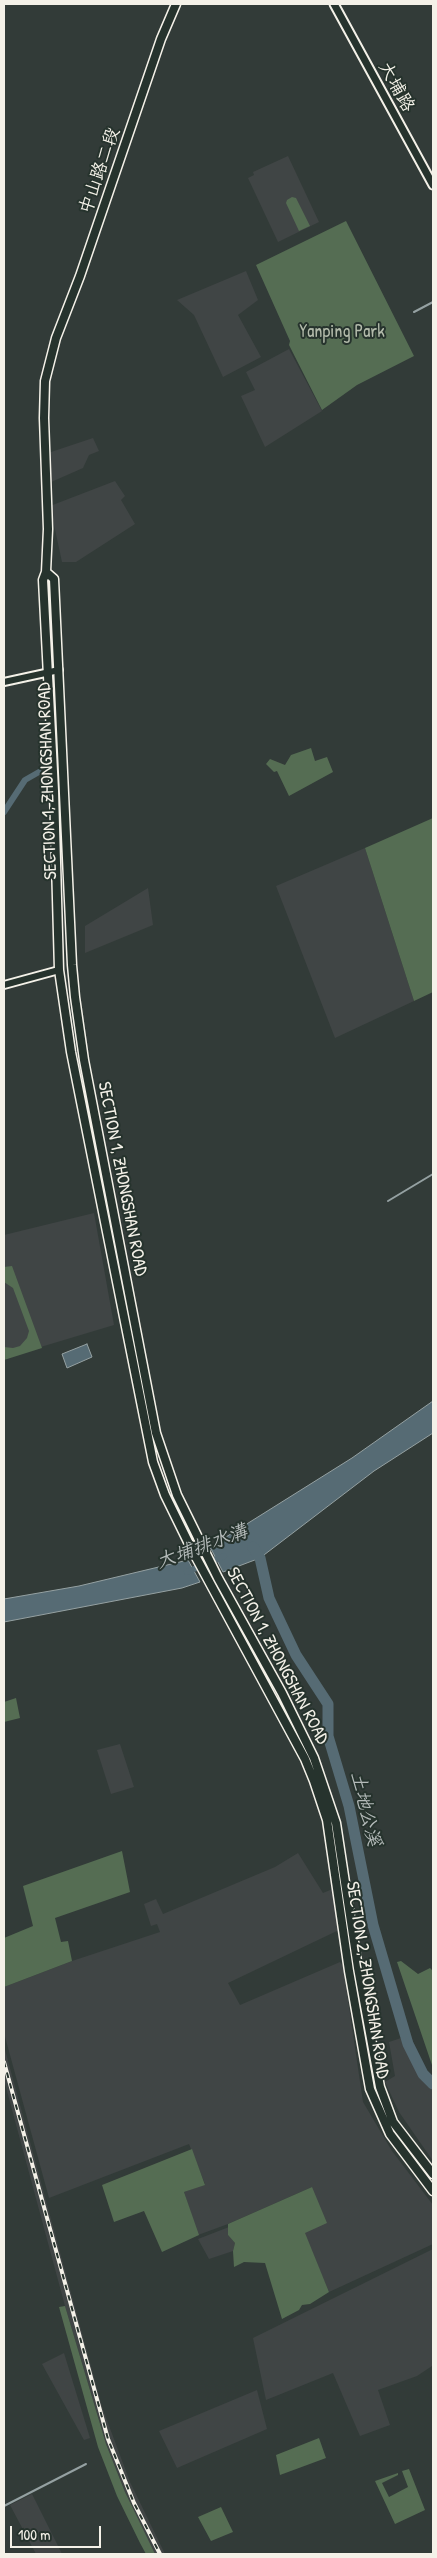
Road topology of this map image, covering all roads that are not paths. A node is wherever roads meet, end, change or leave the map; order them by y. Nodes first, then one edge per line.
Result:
1 (176, 4) edge
2 (334, 4) edge
3 (433, 185) edge
4 (54, 349) joint
5 (46, 572) junction
6 (59, 670) junction
7 (49, 672) junction
8 (4, 682) edge
9 (59, 970) junction
10 (4, 985) edge
11 (314, 1758) joint
12 (305, 1759) joint
13 (433, 2174) edge
14 (433, 2191) edge

1 - 4 main road, 中山路二段
2 - 3 main road, 大埔路
4 - 5 main road, SECTION 1, ZHONGSHAN ROAD
5 - 6 main road, SECTION 1, ZHONGSHAN ROAD
5 - 7 main road, SECTION 1, ZHONGSHAN ROAD
6 - 7 street
6 - 11 main road, SECTION 1, ZHONGSHAN ROAD
7 - 8 street
7 - 9 main road, SECTION 1, ZHONGSHAN ROAD
9 - 10 street
9 - 12 main road, SECTION 1, ZHONGSHAN ROAD
11 - 13 main road, SECTION 2, ZHONGSHAN ROAD
12 - 14 main road, SECTION 2, ZHONGSHAN ROAD

